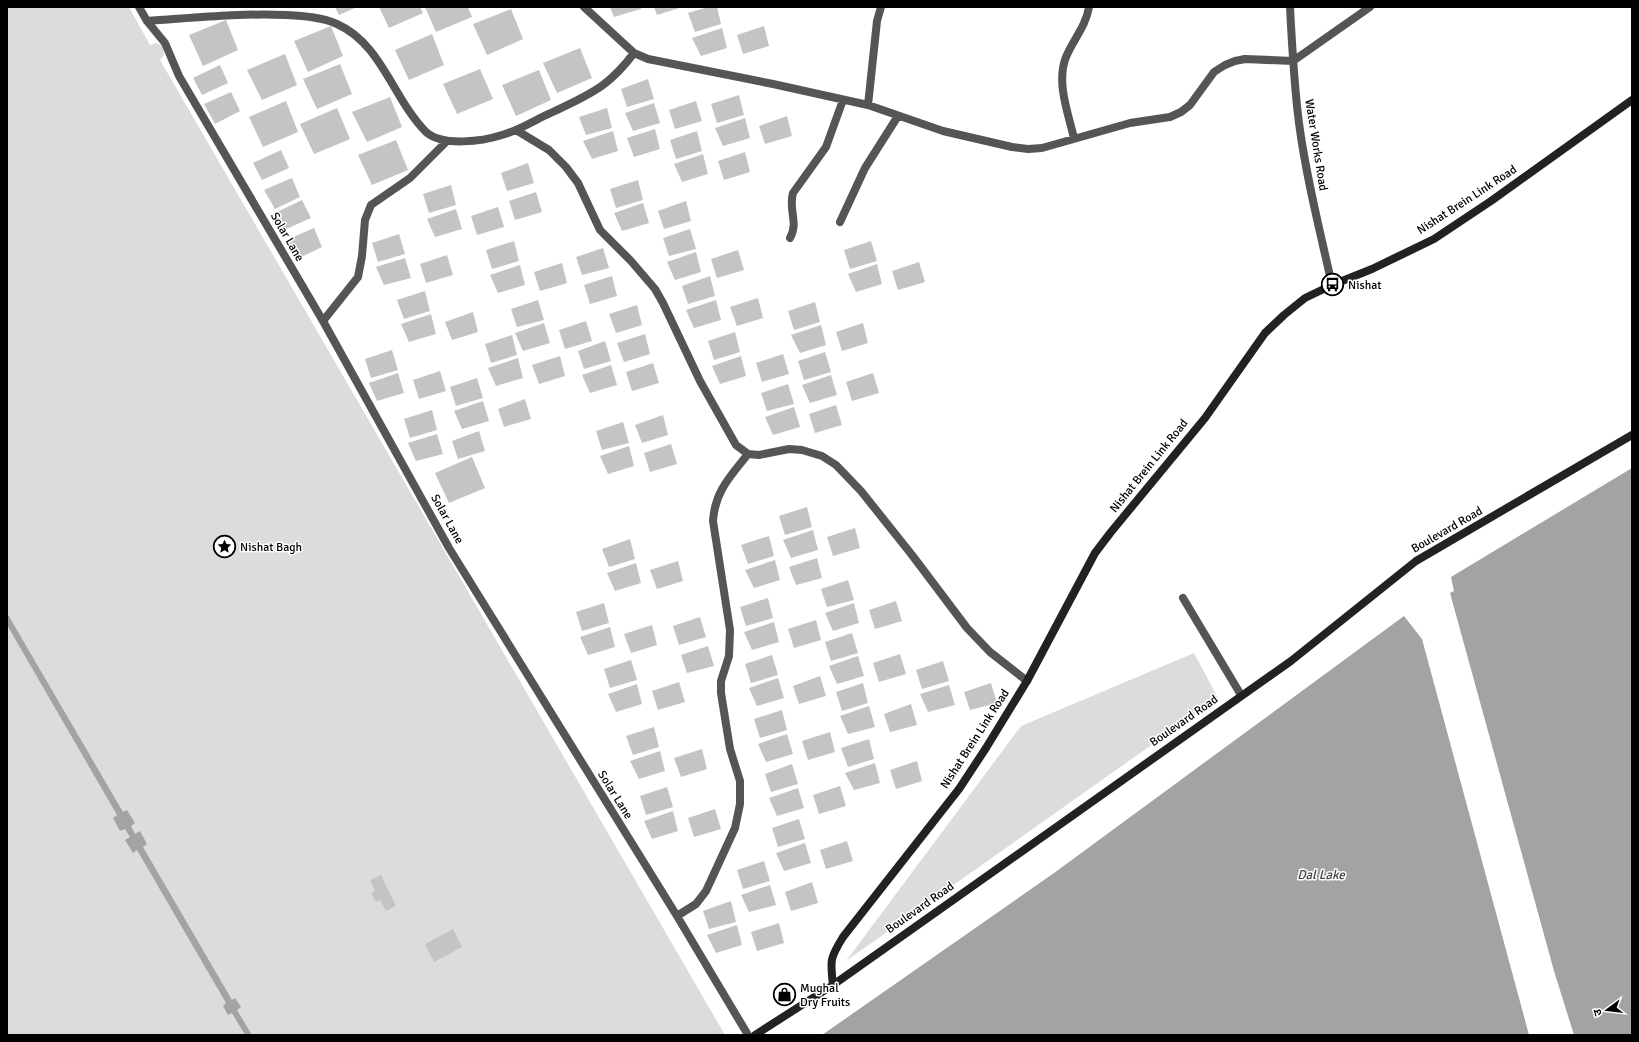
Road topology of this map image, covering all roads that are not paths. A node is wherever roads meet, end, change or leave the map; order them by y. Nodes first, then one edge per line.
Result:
1 (139, 7) edge
2 (584, 7) edge
3 (880, 7) edge
4 (1089, 7) edge
5 (1290, 7) edge
6 (1370, 7) edge
7 (147, 21) junction
8 (634, 53) junction
9 (1293, 62) junction
10 (843, 100) junction
11 (1632, 100) edge
12 (868, 105) junction
13 (898, 116) junction
14 (516, 130) junction
15 (1074, 138) junction
16 (447, 141) junction
17 (840, 222) dead end
18 (790, 238) dead end
19 (1332, 285) junction
20 (323, 321) junction
21 (1632, 435) edge
22 (748, 454) junction
23 (1183, 598) dead end
24 (1027, 681) junction
25 (1241, 695) junction
26 (677, 916) junction
27 (833, 984) junction
28 (748, 1035) edge
29 (755, 1035) edge

1 - 7 street, Solar Lane
2 - 8 street
3 - 12 street
4 - 15 street
5 - 9 street, Water Works Road
6 - 9 street
7 - 16 street
7 - 20 street, Solar Lane
8 - 10 street
8 - 14 street
9 - 15 street
9 - 19 street, Water Works Road
10 - 12 street
10 - 18 street
11 - 19 street, Nishat Brein Link Road
12 - 13 street
13 - 15 street
13 - 17 street
14 - 16 street
14 - 22 street
16 - 20 street
19 - 24 street, Nishat Brein Link Road
20 - 26 street, Solar Lane
21 - 25 street, Boulevard Road
22 - 24 street
22 - 26 street
23 - 25 street
24 - 27 street, Nishat Brein Link Road
25 - 27 street, Boulevard Road
26 - 28 street, Solar Lane
27 - 29 street, Boulevard Road

